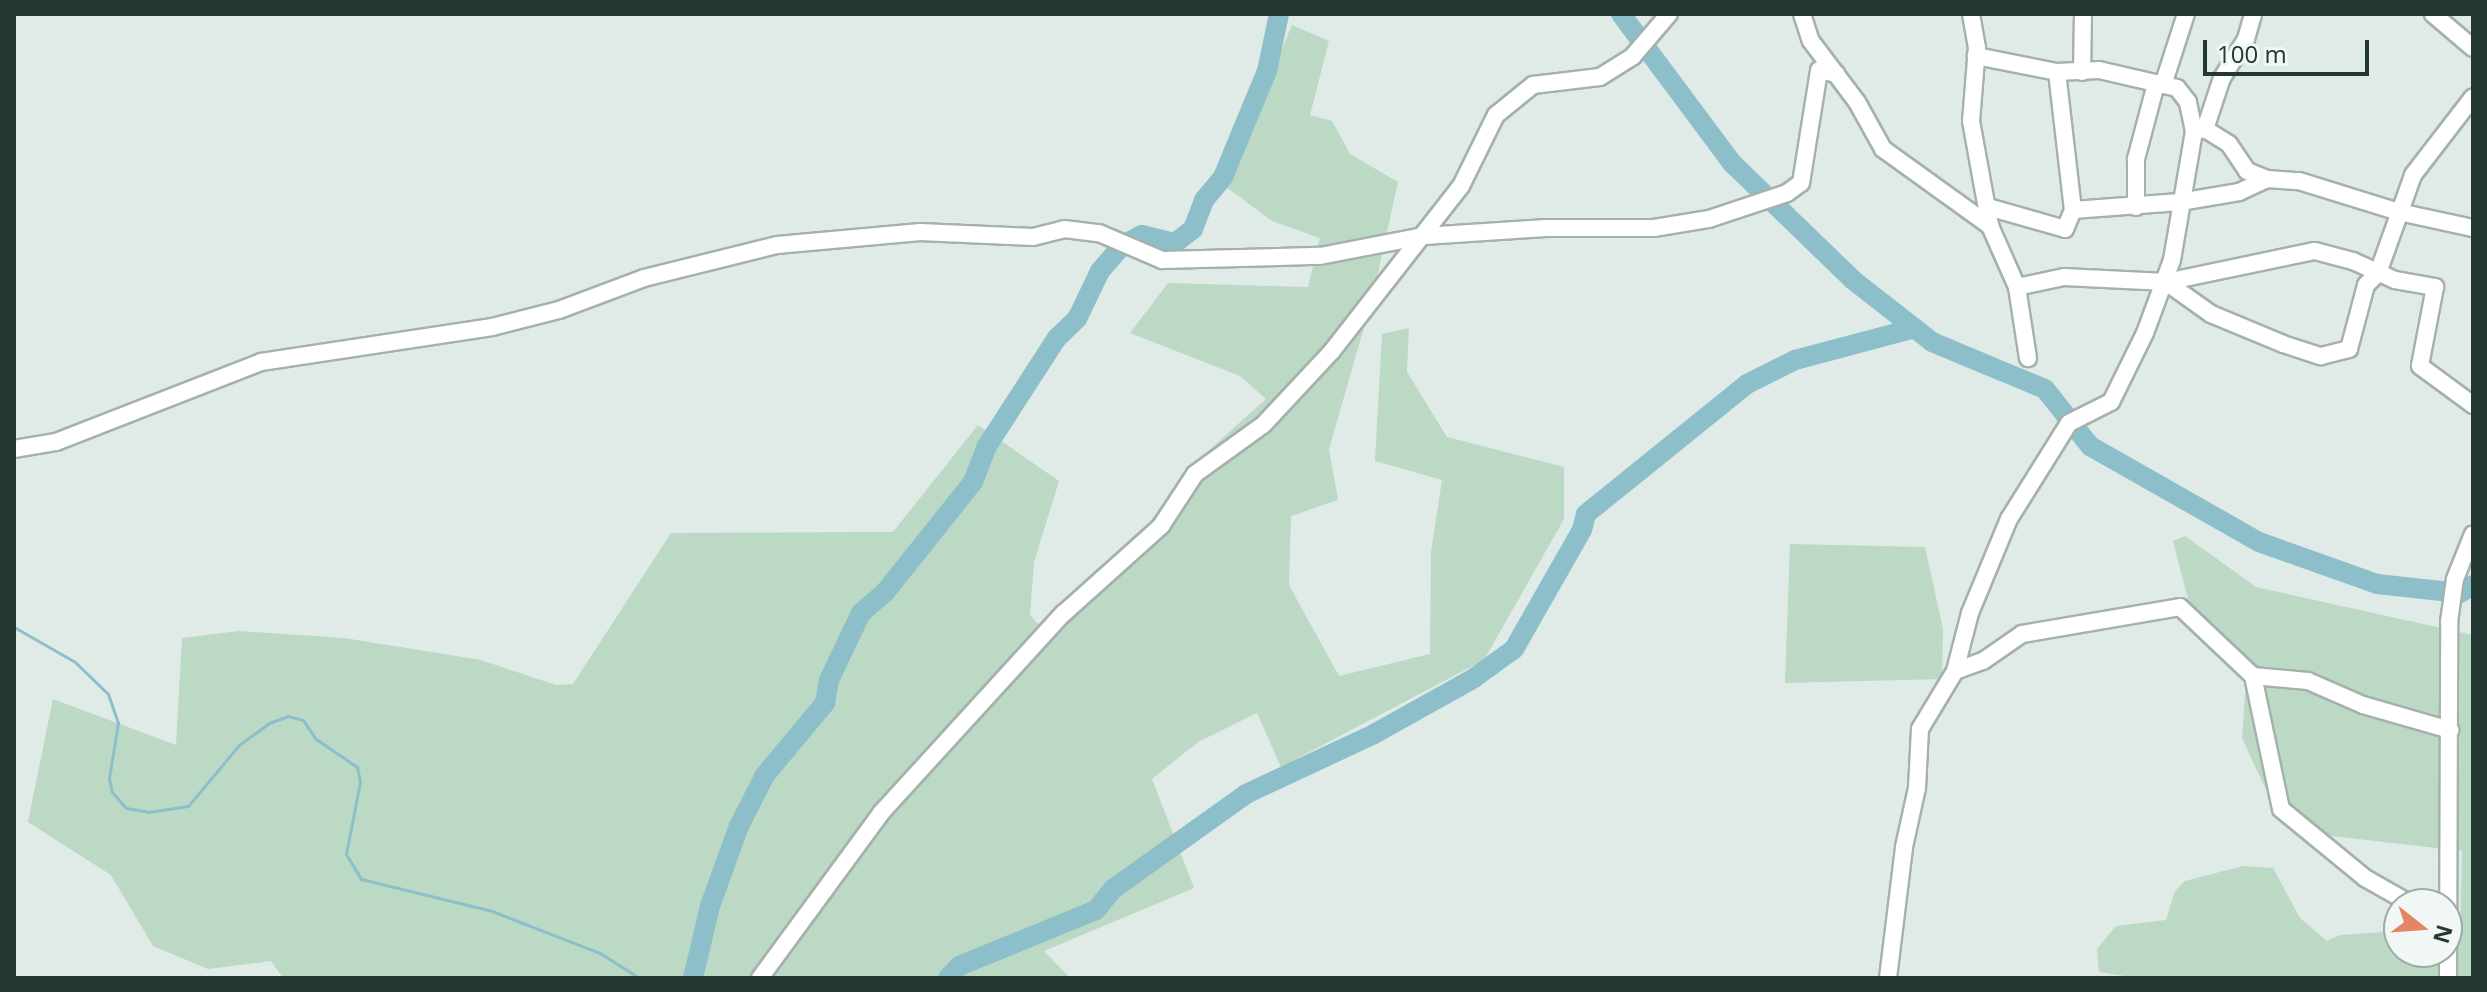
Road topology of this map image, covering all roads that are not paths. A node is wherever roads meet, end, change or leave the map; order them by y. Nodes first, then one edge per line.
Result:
1 (1669, 14) edge
2 (1802, 14) edge
3 (1971, 14) edge
4 (2083, 14) edge
5 (2186, 14) edge
6 (2253, 14) edge
7 (2433, 14) edge
8 (2473, 48) edge
9 (1976, 56) junction
10 (2057, 72) junction
11 (2082, 72) junction
12 (1837, 74) junction
13 (2160, 84) junction
14 (2473, 97) edge
15 (2200, 130) junction
16 (2267, 179) junction
17 (2180, 202) junction
18 (1988, 207) junction
19 (2136, 207) junction
20 (2073, 210) junction
21 (2399, 212) junction
22 (1990, 226) junction
23 (2473, 228) edge
24 (1424, 236) junction
25 (2378, 273) junction
26 (2166, 282) junction
27 (2017, 287) junction
28 (2028, 358) dead end
29 (2473, 405) edge
30 (14, 449) edge
31 (2473, 534) edge
32 (1955, 671) junction
33 (2253, 676) junction
34 (2450, 730) junction
35 (2383, 888) edge
36 (2448, 888) edge
37 (760, 978) edge
38 (1888, 978) edge

1 - 24 street
2 - 12 street
3 - 9 street
4 - 11 street
5 - 13 street
6 - 15 street
7 - 8 street
9 - 10 street
9 - 18 street
10 - 11 street
10 - 20 street
11 - 13 street
12 - 22 street
12 - 24 street
13 - 15 street
13 - 19 street
14 - 21 street
15 - 16 street
15 - 17 street
16 - 17 street
16 - 21 street
17 - 19 street
17 - 26 street
18 - 20 street
18 - 22 street
19 - 20 street
21 - 23 street
21 - 25 street
22 - 27 street
24 - 30 street
24 - 37 street
25 - 26 street
25 - 26 street
25 - 29 street
26 - 27 street
26 - 32 street
27 - 28 street
31 - 34 street
32 - 33 street
32 - 38 street
33 - 34 street
33 - 35 street
34 - 36 street

